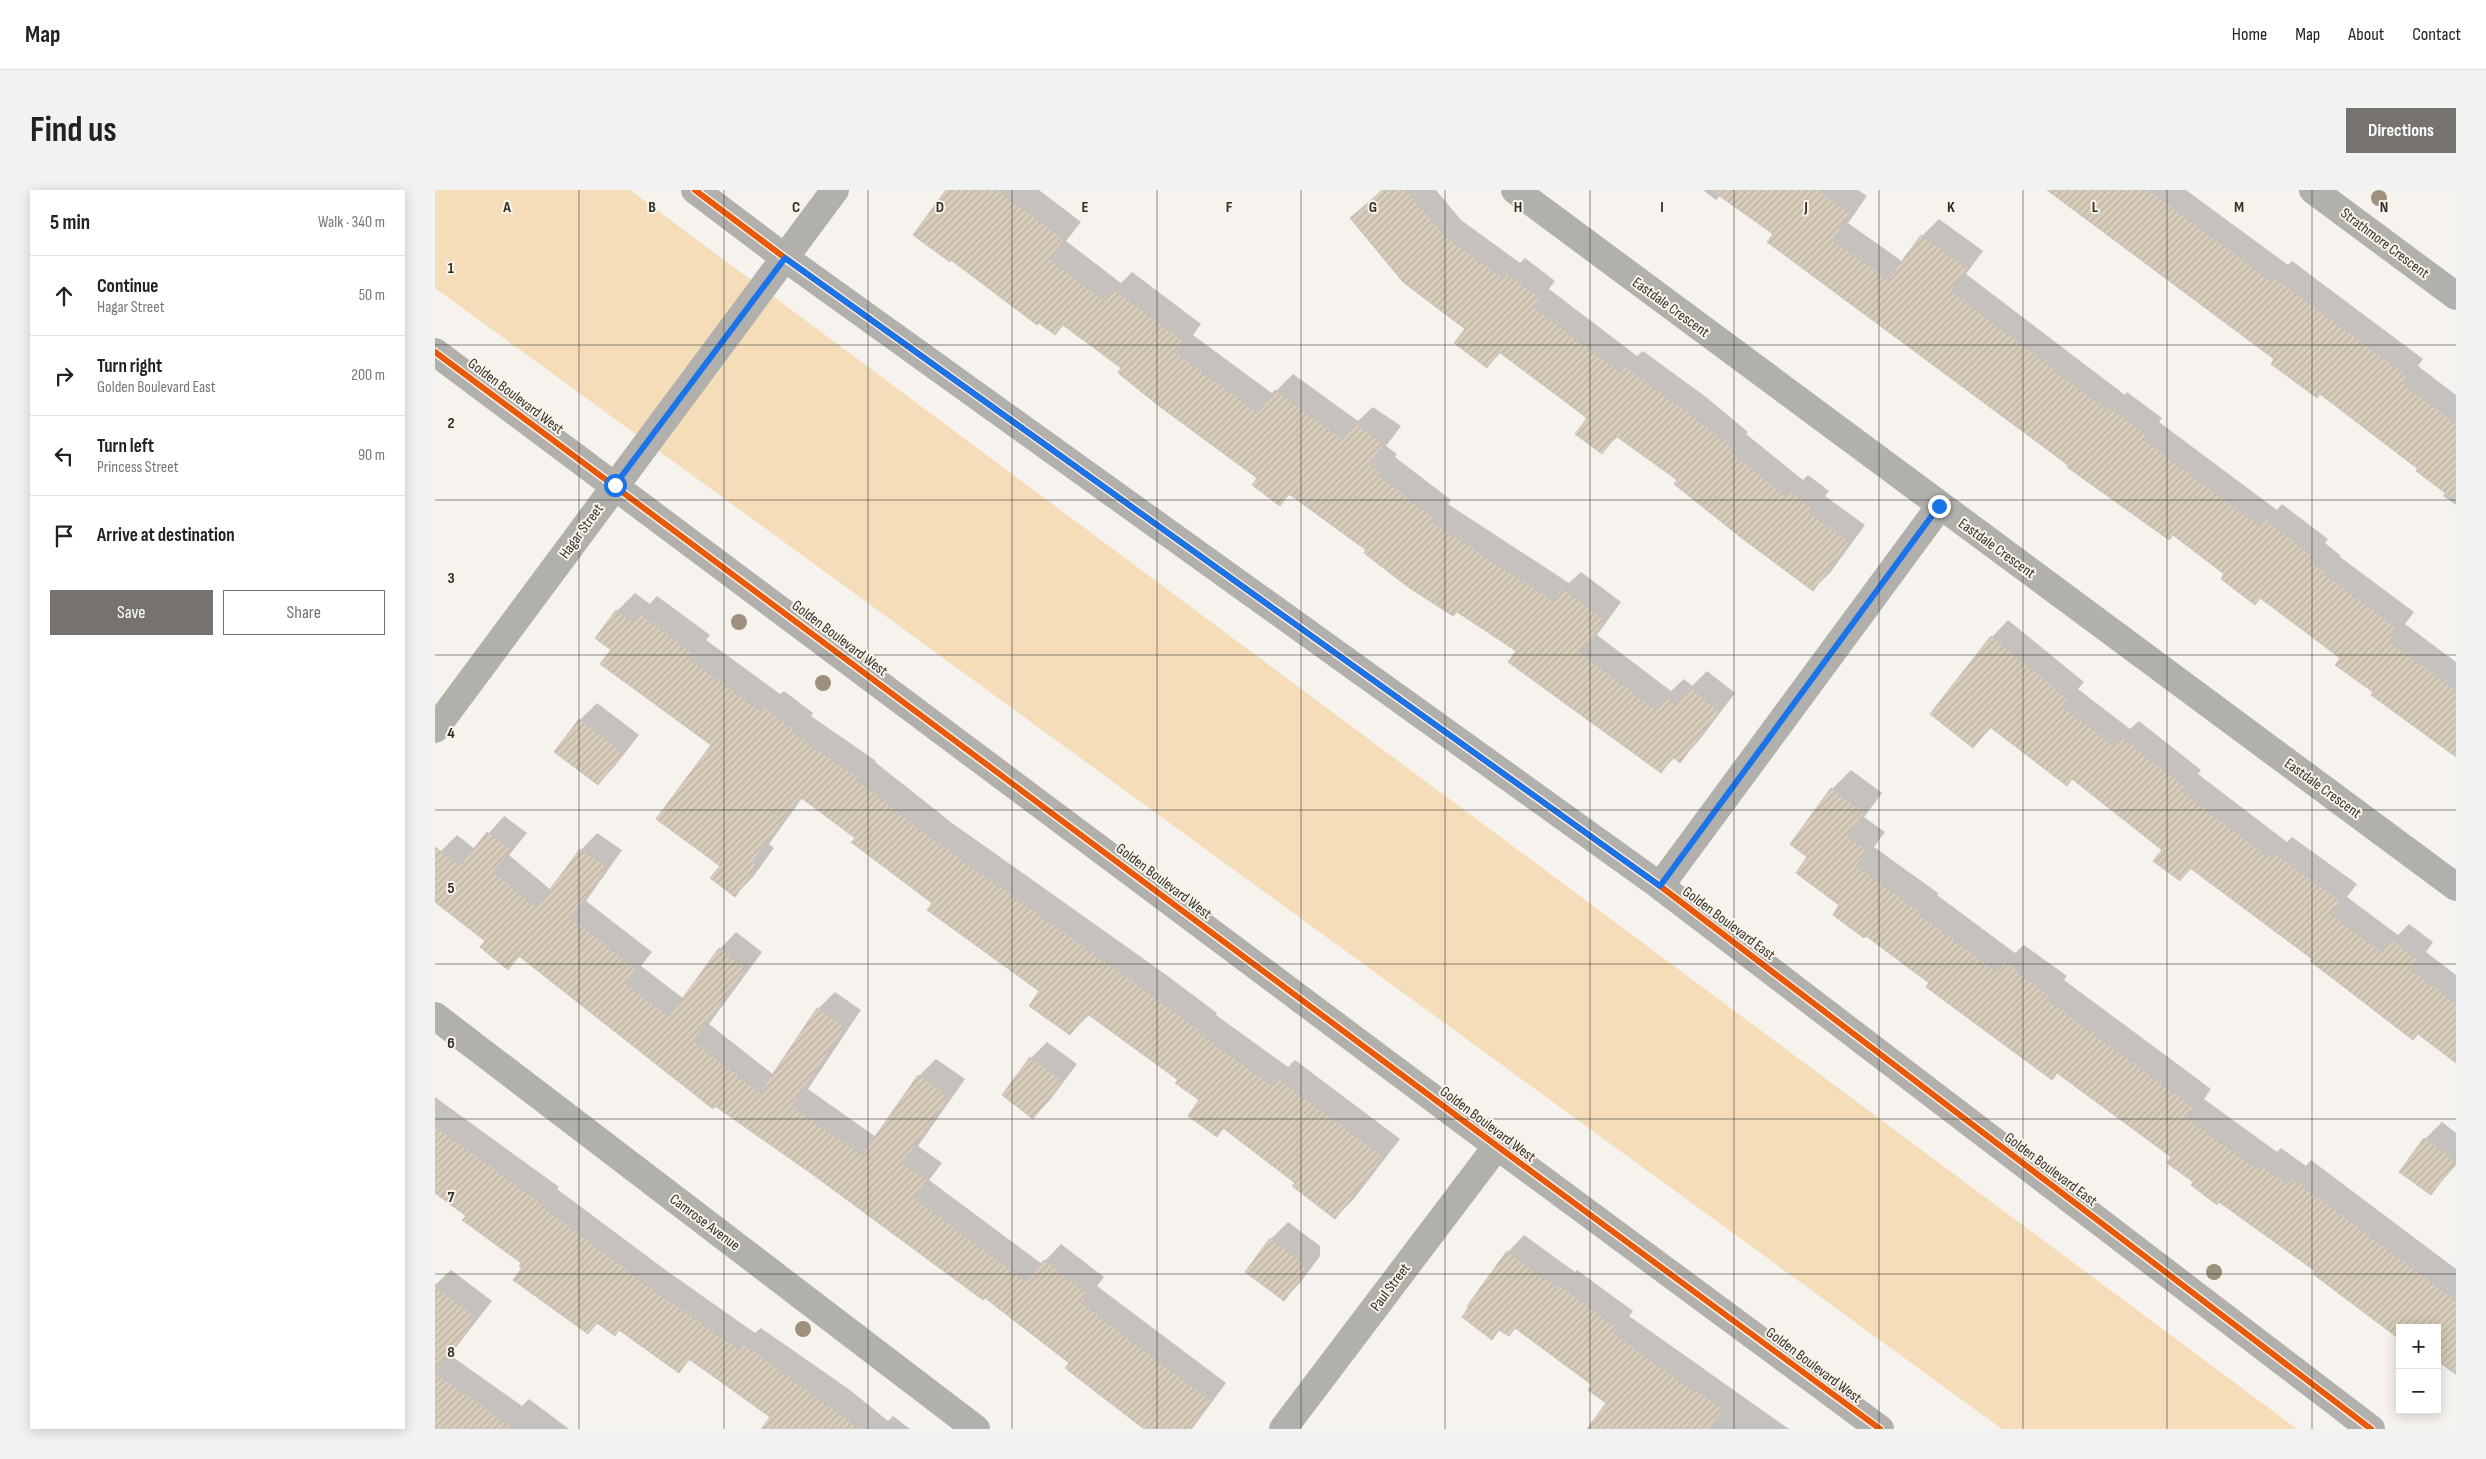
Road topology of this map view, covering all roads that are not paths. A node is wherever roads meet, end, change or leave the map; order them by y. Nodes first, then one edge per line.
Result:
1 (695, 190) edge
2 (835, 190) edge
3 (1515, 190) edge
4 (2313, 190) edge
5 (785, 258) junction
6 (2456, 296) edge
7 (435, 352) edge
8 (615, 485) junction
9 (1939, 506) junction
10 (435, 729) edge
11 (1660, 886) junction
12 (2456, 887) edge
13 (435, 1016) edge
14 (1497, 1146) junction
15 (976, 1429) edge
16 (1283, 1429) edge
17 (1879, 1429) edge
18 (2371, 1429) edge

1 - 5 street, Golden Boulevard East
2 - 5 street, Hagar Street
3 - 9 street, Eastdale Crescent
4 - 6 street, Strathmore Crescent
5 - 8 street, Hagar Street
5 - 11 street, Golden Boulevard East
7 - 8 street, Golden Boulevard West
8 - 10 street, Hagar Street
8 - 14 street, Golden Boulevard West
9 - 11 street
9 - 12 street, Eastdale Crescent
11 - 18 street, Golden Boulevard East
13 - 15 street, Camrose Avenue
14 - 16 street, Paul Street
14 - 17 street, Golden Boulevard West

